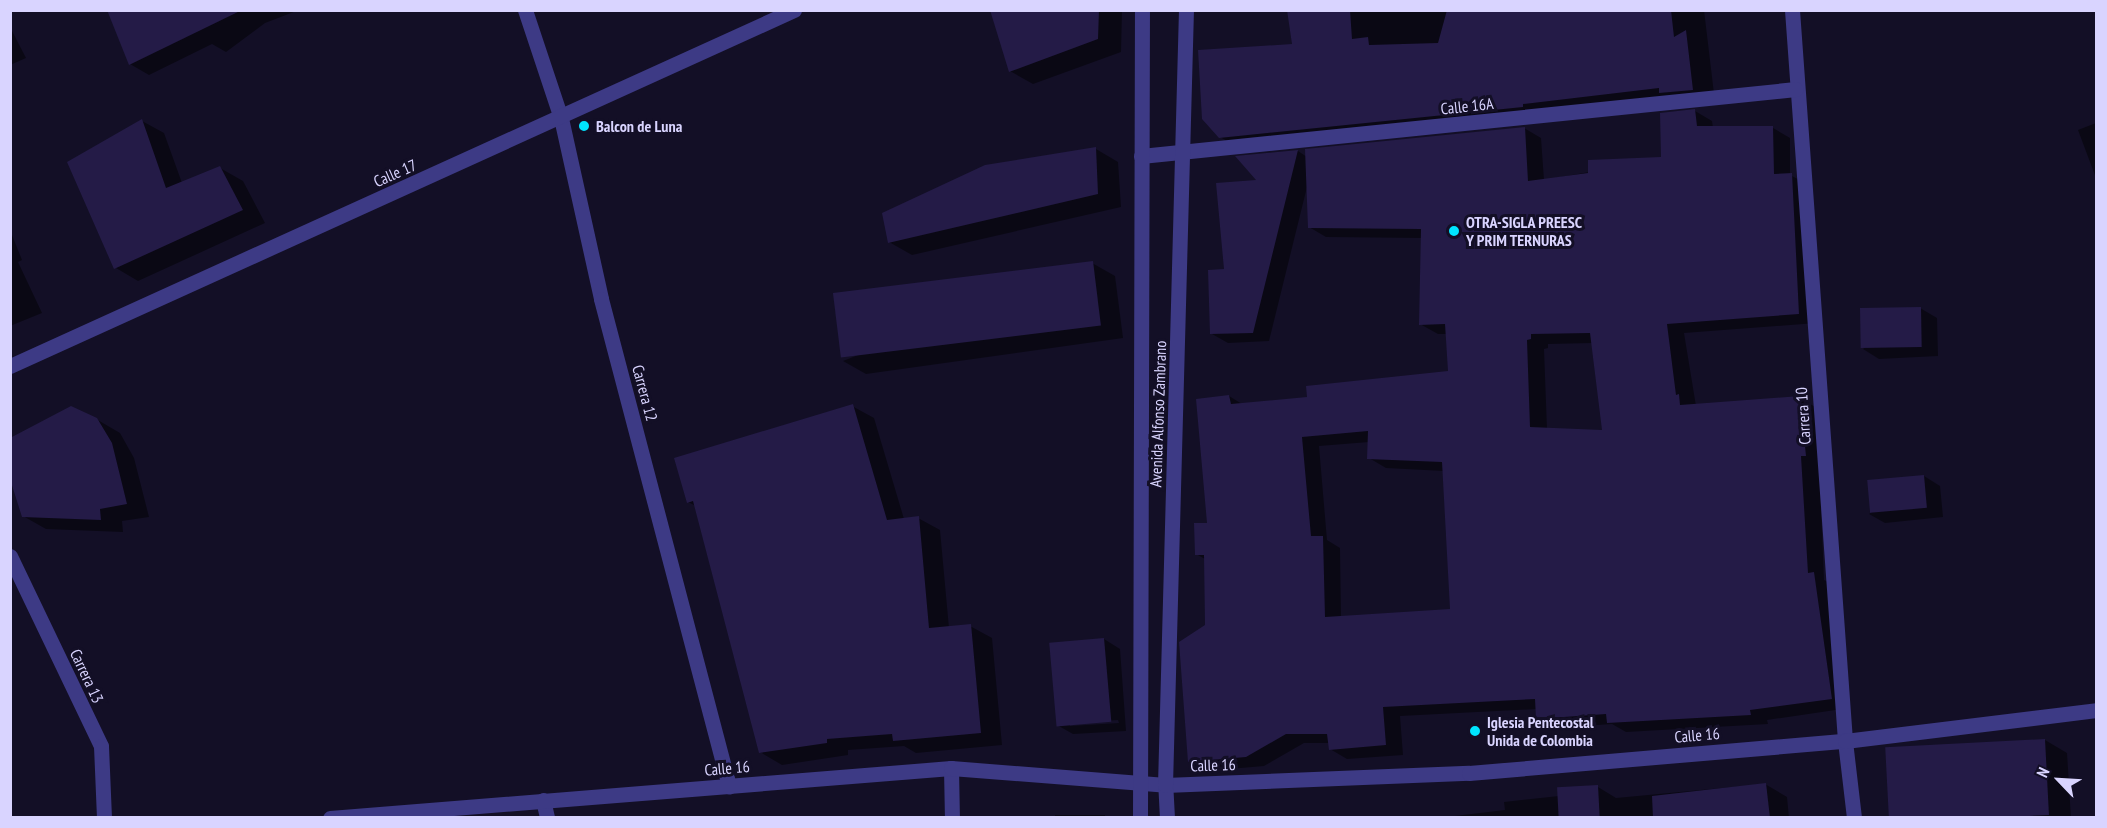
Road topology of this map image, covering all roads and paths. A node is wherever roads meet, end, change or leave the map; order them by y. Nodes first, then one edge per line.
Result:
1 (525, 10) edge
2 (794, 10) edge
3 (1142, 10) edge
4 (1186, 10) edge
5 (1792, 10) edge
6 (1796, 90) junction
7 (561, 118) junction
8 (1183, 154) junction
9 (1142, 156) junction
10 (10, 366) edge
11 (10, 556) edge
12 (2097, 710) edge
13 (1845, 741) junction
14 (951, 768) junction
15 (1139, 784) junction
16 (1165, 785) junction
17 (729, 786) junction
18 (543, 800) junction
19 (349, 817) edge
20 (104, 818) edge
21 (330, 818) edge
22 (547, 818) edge
23 (952, 818) edge
24 (1140, 818) edge
25 (1167, 818) edge
26 (1854, 818) edge

1 - 7 street, Carrera 12
2 - 7 street, Calle 17
3 - 9 street, Avenida Alfonso Zambrano
4 - 8 street, Avenida Alfonso Zambrano
5 - 6 street, Carrera 10
6 - 8 street, Calle 16A
6 - 13 street, Carrera 10
7 - 10 street, Calle 17
7 - 17 street, Carrera 12
8 - 9 street, Calle 16A
8 - 16 street, Avenida Alfonso Zambrano
9 - 15 street, Avenida Alfonso Zambrano
11 - 20 street, Carrera 13
12 - 13 street, Calle 16
13 - 16 street, Calle 16
13 - 26 street, Carrera 10
14 - 15 street, Calle 16
14 - 17 street, Calle 16
14 - 23 street
15 - 16 street, Calle 16
15 - 24 street, Avenida Alfonso Zambrano
16 - 25 street, Avenida Alfonso Zambrano
17 - 18 street, Calle 16
18 - 19 street, Calle 16
18 - 22 street
19 - 21 street, Calle 16

